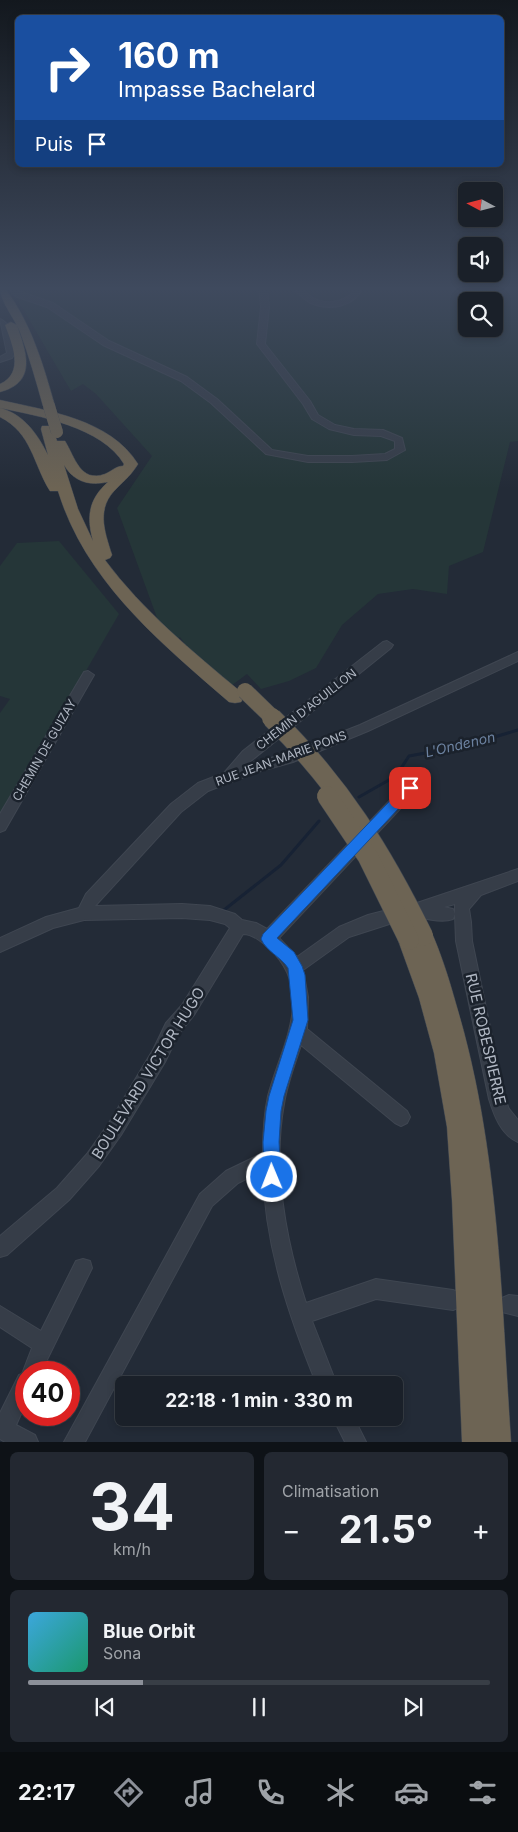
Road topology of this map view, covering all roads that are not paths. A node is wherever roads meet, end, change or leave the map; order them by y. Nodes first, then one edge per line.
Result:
1 (18, 354) edge
2 (27, 354) edge
3 (33, 354) edge
4 (130, 354) edge
5 (269, 354) edge
6 (3, 387) edge
7 (45, 405) junction
8 (4, 409) edge
9 (55, 435) junction
10 (78, 526) junction
11 (105, 555) junction
12 (387, 645) dead end
13 (518, 656) edge
14 (88, 675) dead end
15 (240, 694) junction
16 (423, 775) dead end
17 (229, 776) junction
18 (0, 826) edge
19 (518, 875) edge
20 (453, 908) junction
21 (84, 913) junction
22 (239, 928) junction
23 (416, 938) junction
24 (268, 939) junction
25 (0, 945) edge
26 (295, 966) junction
27 (298, 1032) junction
28 (401, 1117) dead end
29 (518, 1133) edge
30 (272, 1158) junction
31 (0, 1248) edge
32 (84, 1268) dead end
33 (453, 1300) dead end
34 (300, 1314) junction
35 (0, 1316) edge
36 (45, 1345) junction
37 (37, 1361) edge
38 (324, 1376) edge
39 (15, 1403) edge
40 (347, 1426) edge
41 (2, 1428) edge
42 (28, 1442) edge
43 (74, 1442) edge
44 (356, 1442) edge
45 (478, 1442) edge
46 (496, 1442) edge

1 - 6 highway
2 - 7 highway
3 - 7 highway
4 - 5 street
7 - 9 highway, bridge
8 - 9 highway
8 - 10 highway
8 - 11 highway
9 - 10 highway
9 - 11 highway
10 - 15 highway
11 - 15 highway
12 - 17 street, CHEMIN D'AGUILLON
13 - 17 street, RUE JEAN-MARIE PONS
14 - 18 street, CHEMIN DE GUIZAY
15 - 23 highway, bridge
16 - 24 street
17 - 21 street, RUE JEAN-MARIE PONS
19 - 20 street
20 - 26 street
20 - 29 street, RUE ROBESPIERRE
21 - 22 street
21 - 25 street
22 - 24 street
22 - 31 street, BOULEVARD VICTOR HUGO
23 - 45 highway
23 - 46 highway
24 - 26 street
26 - 27 street
27 - 28 street
27 - 30 street
30 - 34 street
30 - 43 street
32 - 36 street
33 - 34 street
34 - 38 street
35 - 36 street
36 - 37 street
39 - 41 street
40 - 44 street
41 - 42 street

